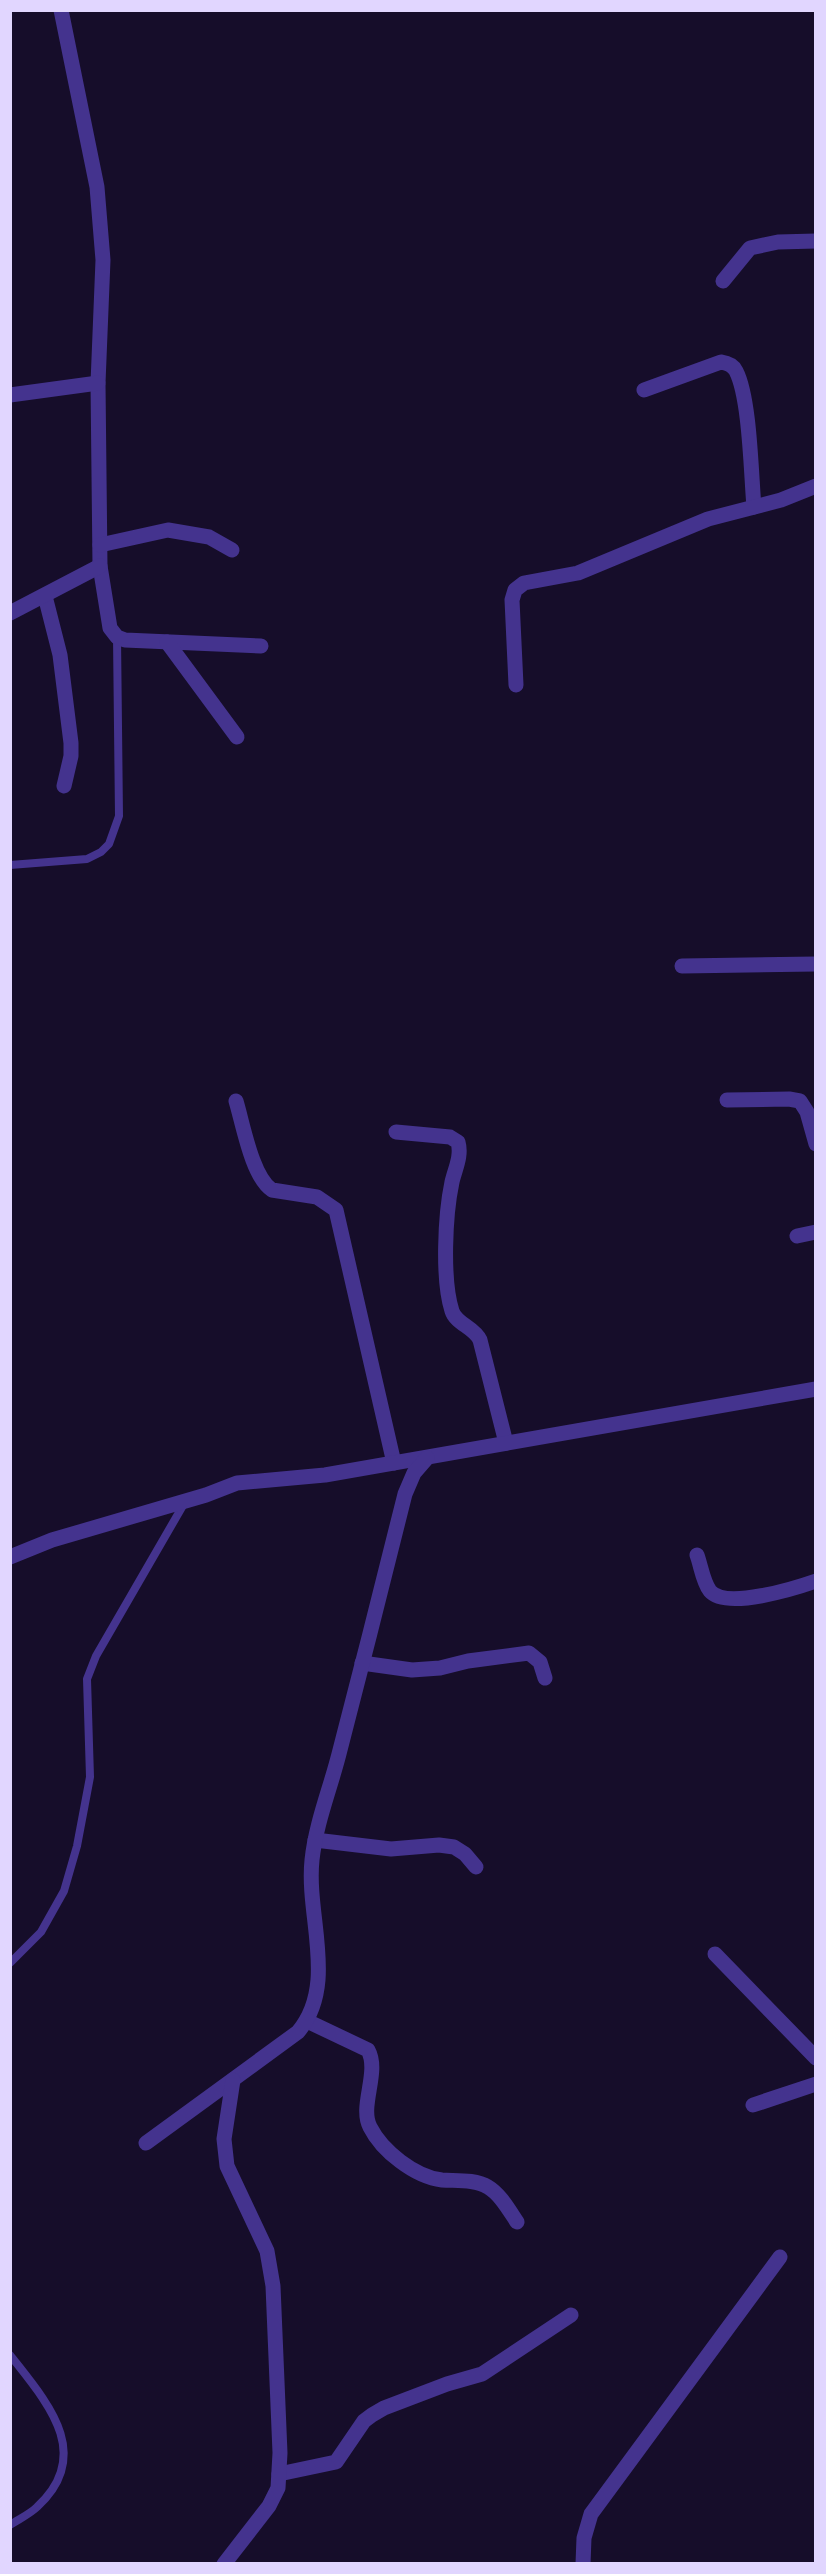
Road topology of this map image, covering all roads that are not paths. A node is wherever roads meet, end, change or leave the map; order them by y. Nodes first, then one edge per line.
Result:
1 (61, 10) edge
2 (816, 241) edge
3 (723, 281) dead end
4 (98, 383) junction
5 (644, 390) dead end
6 (10, 395) edge
7 (816, 486) edge
8 (754, 507) junction
9 (100, 545) junction
10 (232, 550) dead end
11 (100, 566) junction
12 (45, 596) junction
13 (10, 613) edge
14 (117, 637) junction
15 (167, 642) junction
16 (261, 646) dead end
17 (516, 685) dead end
18 (237, 737) dead end
19 (64, 786) dead end
20 (10, 865) edge
21 (816, 964) edge
22 (682, 966) dead end
23 (727, 1100) dead end
24 (236, 1101) dead end
25 (396, 1132) dead end
26 (816, 1144) edge
27 (816, 1232) edge
28 (797, 1236) dead end
29 (816, 1389) edge
30 (506, 1443) junction
31 (427, 1458) junction
32 (394, 1463) junction
33 (185, 1502) junction
34 (697, 1555) dead end
35 (10, 1557) edge
36 (816, 1581) edge
37 (362, 1663) junction
38 (545, 1678) dead end
39 (315, 1840) junction
40 (476, 1867) dead end
41 (715, 1954) dead end
42 (10, 1963) edge
43 (307, 2021) junction
44 (816, 2058) edge
45 (233, 2080) junction
46 (816, 2084) edge
47 (753, 2105) dead end
48 (146, 2143) dead end
49 (517, 2222) dead end
50 (780, 2257) dead end
51 (571, 2315) dead end
52 (10, 2355) edge
53 (279, 2474) junction
54 (10, 2525) edge
55 (224, 2564) edge
56 (583, 2564) edge

1 - 4 street
2 - 3 street
4 - 6 street
4 - 9 street
5 - 8 street
7 - 8 street
8 - 17 street
9 - 10 street
9 - 11 street
11 - 12 street
11 - 14 street
12 - 13 street
12 - 19 street
14 - 15 street
14 - 20 lane
15 - 16 street
15 - 18 street
21 - 22 street
23 - 26 street
24 - 32 street
25 - 30 street
27 - 28 street
29 - 30 street
30 - 31 street
31 - 32 street
31 - 37 street
32 - 33 street
33 - 35 street
33 - 42 lane
34 - 36 street
37 - 38 street
37 - 39 street
39 - 40 street
39 - 43 street
41 - 44 street
43 - 45 street
43 - 49 street
45 - 48 street
45 - 53 street
46 - 47 street
50 - 56 street
51 - 53 street
52 - 54 lane
53 - 55 street

